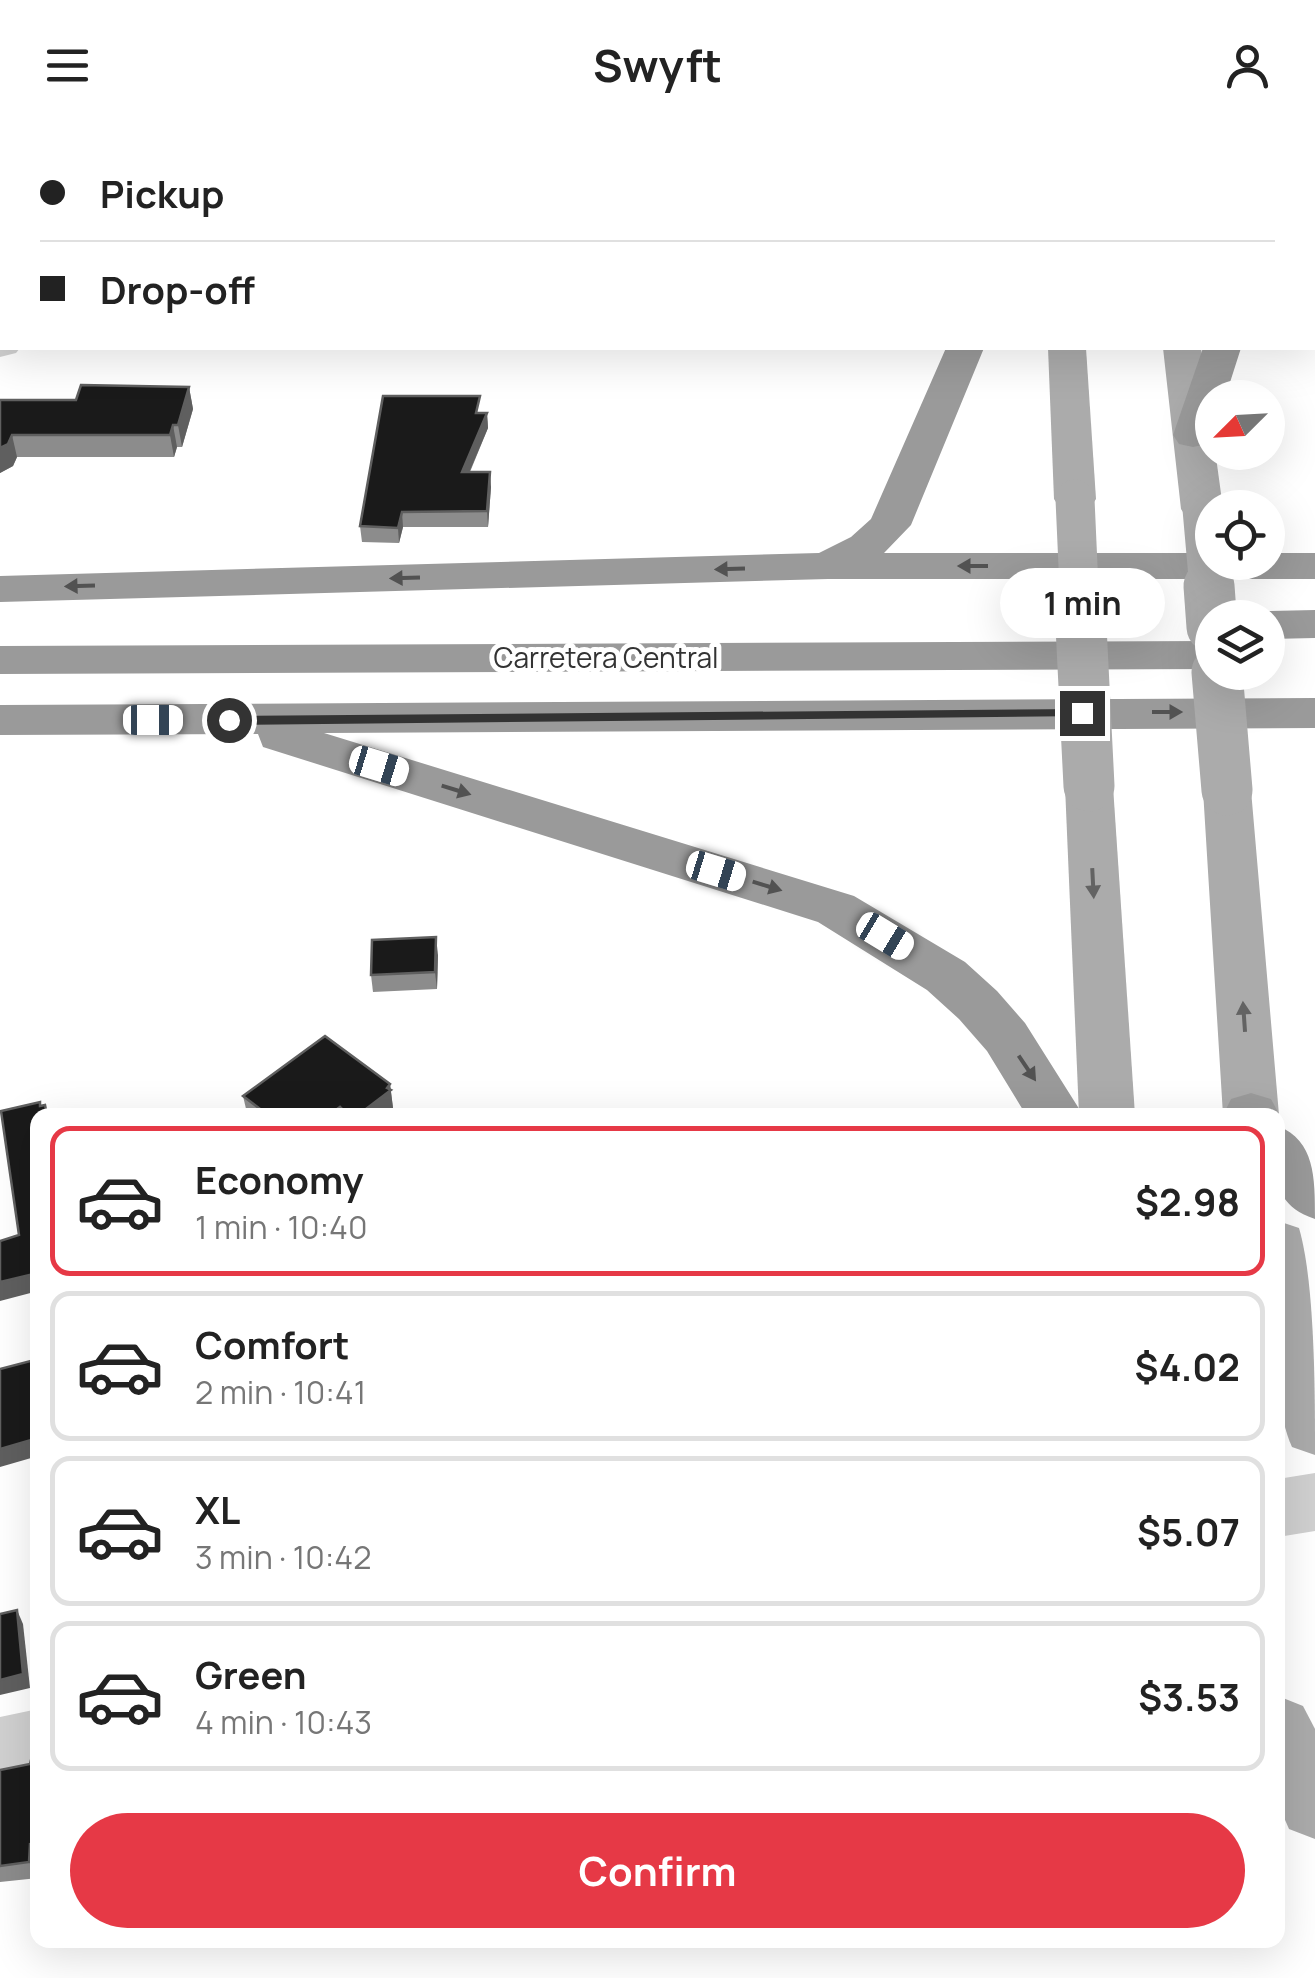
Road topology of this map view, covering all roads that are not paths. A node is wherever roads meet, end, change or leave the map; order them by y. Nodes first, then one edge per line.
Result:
1 (964, 350) edge
2 (1068, 350) edge
3 (1182, 350) edge
4 (1221, 350) edge
5 (1193, 434) junction
6 (828, 566) junction
7 (1315, 566) edge
8 (0, 590) edge
9 (1210, 600) edge
10 (1285, 624) edge
11 (1315, 624) edge
12 (1195, 626) edge
13 (0, 630) edge
14 (1195, 654) edge
15 (1285, 654) edge
16 (1315, 654) edge
17 (0, 660) edge
18 (1218, 690) edge
19 (1315, 713) edge
20 (0, 720) edge
21 (229, 720) junction
22 (1050, 1108) edge
23 (1107, 1108) edge
24 (1250, 1108) edge
25 (1285, 1157) edge
26 (1315, 1196) edge
27 (1285, 1280) edge
28 (1315, 1428) edge
29 (1315, 1502) edge
30 (1285, 1507) edge
31 (1285, 1744) edge
32 (30, 1745) edge
33 (0, 1752) edge
34 (1315, 1804) edge

1 - 6 highway
2 -> 23 main road, bridge
3 - 5 main road
4 - 5 highway
5 - 9 main road, bridge
7 -> 6 highway
6 -> 8 highway
10 - 11 highway
12 - 13 highway, Carretera Central
14 - 17 highway, Carretera Central
15 - 16 highway
24 -> 18 main road, bridge
21 -> 19 highway
20 - 21 highway
21 -> 22 highway
25 - 26 highway
27 - 28 main road
29 - 30 street
31 - 34 main road
32 - 33 street

